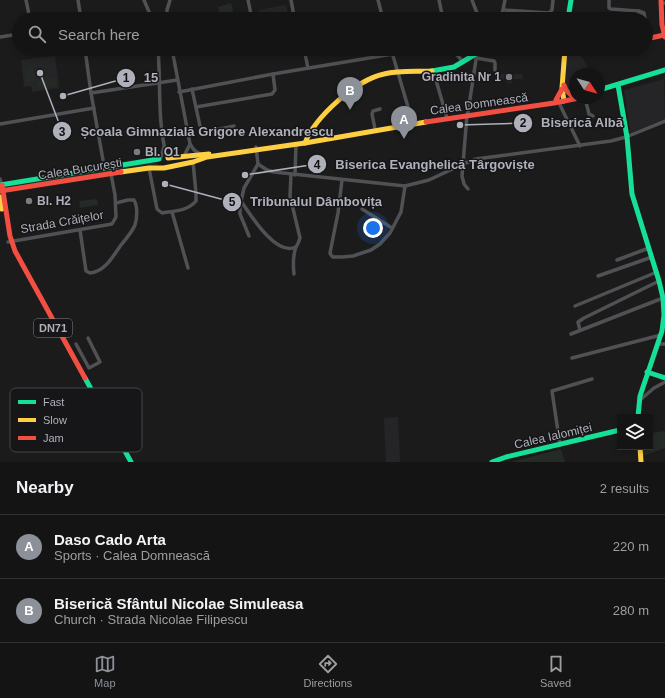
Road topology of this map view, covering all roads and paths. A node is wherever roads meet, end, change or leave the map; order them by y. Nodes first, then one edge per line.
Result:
1 (26, 0) edge
2 (78, 0) edge
3 (144, 0) edge
4 (170, 0) edge
5 (248, 0) edge
6 (291, 0) edge
7 (378, 0) edge
8 (439, 0) edge
9 (472, 0) edge
10 (504, 0) edge
11 (553, 0) edge
12 (570, 0) edge
13 (609, 0) edge
14 (664, 2) edge
15 (504, 10) joint
16 (639, 11) edge
17 (29, 12) edge
18 (80, 12) edge
19 (149, 12) edge
20 (167, 12) edge
21 (251, 12) edge
22 (293, 12) edge
23 (381, 12) edge
24 (442, 12) edge
25 (477, 12) edge
26 (534, 12) edge
27 (550, 12) edge
28 (569, 12) edge
29 (665, 19) edge
30 (12, 35) edge
31 (665, 36) edge
32 (0, 37) edge
33 (653, 38) edge
34 (86, 56) edge
35 (158, 56) edge
36 (173, 56) edge
37 (305, 56) edge
38 (381, 56) edge
39 (394, 56) edge
40 (458, 56) edge
41 (477, 56) junction
42 (565, 56) edge
43 (463, 62) junction
44 (308, 68) junction
45 (432, 70) junction
46 (495, 70) dead end
47 (665, 70) edge
48 (398, 72) junction
49 (273, 74) junction
50 (665, 75) edge
51 (177, 80) junction
52 (563, 82) junction
53 (160, 83) junction
54 (619, 88) junction
55 (192, 89) junction
56 (605, 91) edge
57 (179, 92) junction
58 (569, 92) edge
59 (91, 93) junction
60 (569, 99) edge
61 (559, 101) junction
62 (586, 104) edge
63 (196, 107) junction
64 (94, 108) junction
65 (380, 109) dead end
66 (467, 113) junction
67 (593, 116) dead end
68 (447, 117) junction
69 (665, 121) edge
70 (412, 123) junction
71 (0, 124) edge
72 (234, 126) dead end
73 (375, 128) junction
74 (627, 136) junction
75 (305, 142) junction
76 (190, 144) junction
77 (296, 144) junction
78 (164, 146) junction
79 (580, 146) junction
80 (256, 148) junction
81 (201, 154) junction
82 (184, 156) junction
83 (160, 158) junction
84 (168, 158) junction
85 (103, 160) dead end
86 (193, 162) junction
87 (258, 164) junction
88 (463, 164) junction
89 (165, 167) junction
90 (146, 169) junction
91 (111, 174) junction
92 (293, 174) junction
93 (0, 179) edge
94 (342, 180) junction
95 (405, 186) junction
96 (1, 188) edge
97 (468, 189) dead end
98 (0, 197) edge
99 (240, 202) junction
100 (116, 203) junction
101 (362, 209) dead end
102 (172, 212) junction
103 (392, 228) junction
104 (80, 230) junction
105 (249, 236) dead end
106 (10, 241) junction
107 (296, 247) junction
108 (649, 248) junction
109 (652, 257) junction
110 (617, 260) dead end
111 (188, 268) dead end
112 (657, 272) junction
113 (294, 274) dead end
114 (598, 276) dead end
115 (659, 281) junction
116 (663, 298) junction
117 (575, 306) dead end
118 (580, 330) junction
119 (571, 334) dead end
120 (661, 335) junction
121 (88, 338) dead end
122 (76, 344) dead end
123 (658, 344) junction
124 (665, 344) edge
125 (572, 358) dead end
126 (647, 372) junction
127 (665, 378) edge
128 (592, 379) dead end
129 (665, 382) edge
130 (86, 388) edge
131 (90, 388) edge
132 (639, 401) junction
133 (638, 414) edge
134 (617, 432) edge
135 (560, 446) junction
136 (640, 450) edge
137 (122, 452) edge
138 (125, 452) edge
139 (127, 462) edge
140 (131, 462) edge
141 (492, 462) edge
142 (499, 462) edge
143 (641, 462) edge

1 - 17 street
2 - 18 street
3 - 19 street
4 - 20 street
5 - 21 street
6 - 22 street
7 - 23 street
8 - 24 street
9 - 25 street
10 - 15 street
11 - 27 street
12 - 28 main road
13 - 16 street
14 - 29 main road
14 - 31 main road
15 - 26 street
30 - 32 street
31 - 33 main road
34 - 59 street
35 - 53 street
36 - 51 street
37 - 44 street
38 - 44 street
39 - 48 street
40 - 43 street
41 - 43 main road
41 - 46 street
41 - 66 street
42 - 52 main road
43 - 45 main road
44 - 49 street
45 - 48 main road
45 - 68 street
47 - 54 main road
48 - 70 street
48 - 75 main road
49 - 55 street
49 - 63 street
50 - 54 main road
51 - 53 street
51 - 57 street
52 - 58 main road
52 - 61 main road
53 - 59 street
53 - 78 street
54 - 56 main road
54 - 74 main road
55 - 57 street
55 - 63 street
57 - 76 street
59 - 64 street
60 - 61 main road, Calea Domnească
61 - 66 main road, Calea Domnească
61 - 79 street
62 - 67 street
63 - 72 street
64 - 71 street
64 - 85 street
65 - 73 street
66 - 68 main road, Calea Domnească
66 - 88 street
68 - 70 main road, Calea Domnească
69 - 74 street
70 - 73 main road, Calea Domnească
70 - 75 main road, Calea Domnească
73 - 75 main road, Calea Domnească
74 - 79 street
74 - 108 main road
75 - 77 main road, Calea Domnească
75 - 80 main road, Calea Domnească
76 - 81 street
76 - 82 street
77 - 80 main road, Calea Domnească
77 - 92 street
78 - 83 street
78 - 84 street
79 - 88 street
80 - 81 main road, Calea Domnească
80 - 86 main road, Calea Domnească
80 - 87 street
81 - 82 main road, Calea Domnească
82 - 84 main road, Calea Domnească
83 - 84 main road, Calea București
83 - 89 main road
83 - 96 main road, Calea București
84 - 89 main road
86 - 89 main road, Calea București
86 - 102 street
87 - 92 street
87 - 99 street
88 - 95 street
88 - 97 street
89 - 90 main road, Calea București
90 - 91 main road, Calea București
90 - 102 street
91 - 96 main road, Calea București
91 - 100 street, Strada Crăițelor
92 - 94 street
92 - 107 street
93 - 96 street
94 - 95 street
94 - 103 street
95 - 103 street
96 - 106 main road, DN71
98 - 106 main road, DN71
99 - 105 street
99 - 107 street
100 - 104 street, Strada Crăițelor
100 - 104 street
101 - 103 street
102 - 111 street
104 - 106 street, Strada Crăițelor
106 - 130 main road, DN71
106 - 131 main road, DN71
107 - 113 street
108 - 109 main road
108 - 110 street
109 - 112 main road
109 - 114 street
112 - 115 main road
112 - 117 street
115 - 116 main road
115 - 118 street
116 - 118 street
116 - 120 main road
118 - 119 street
120 - 123 main road
120 - 125 street
121 - 122 street
123 - 124 street
123 - 126 main road
126 - 127 main road
126 - 132 main road
128 - 135 street
129 - 132 street
132 - 133 main road
134 - 135 main road, Calea Ialomiței
135 - 141 main road, Calea Ialomiței
135 - 142 main road
136 - 143 main road
137 - 139 main road, DN71
138 - 140 main road, DN71

